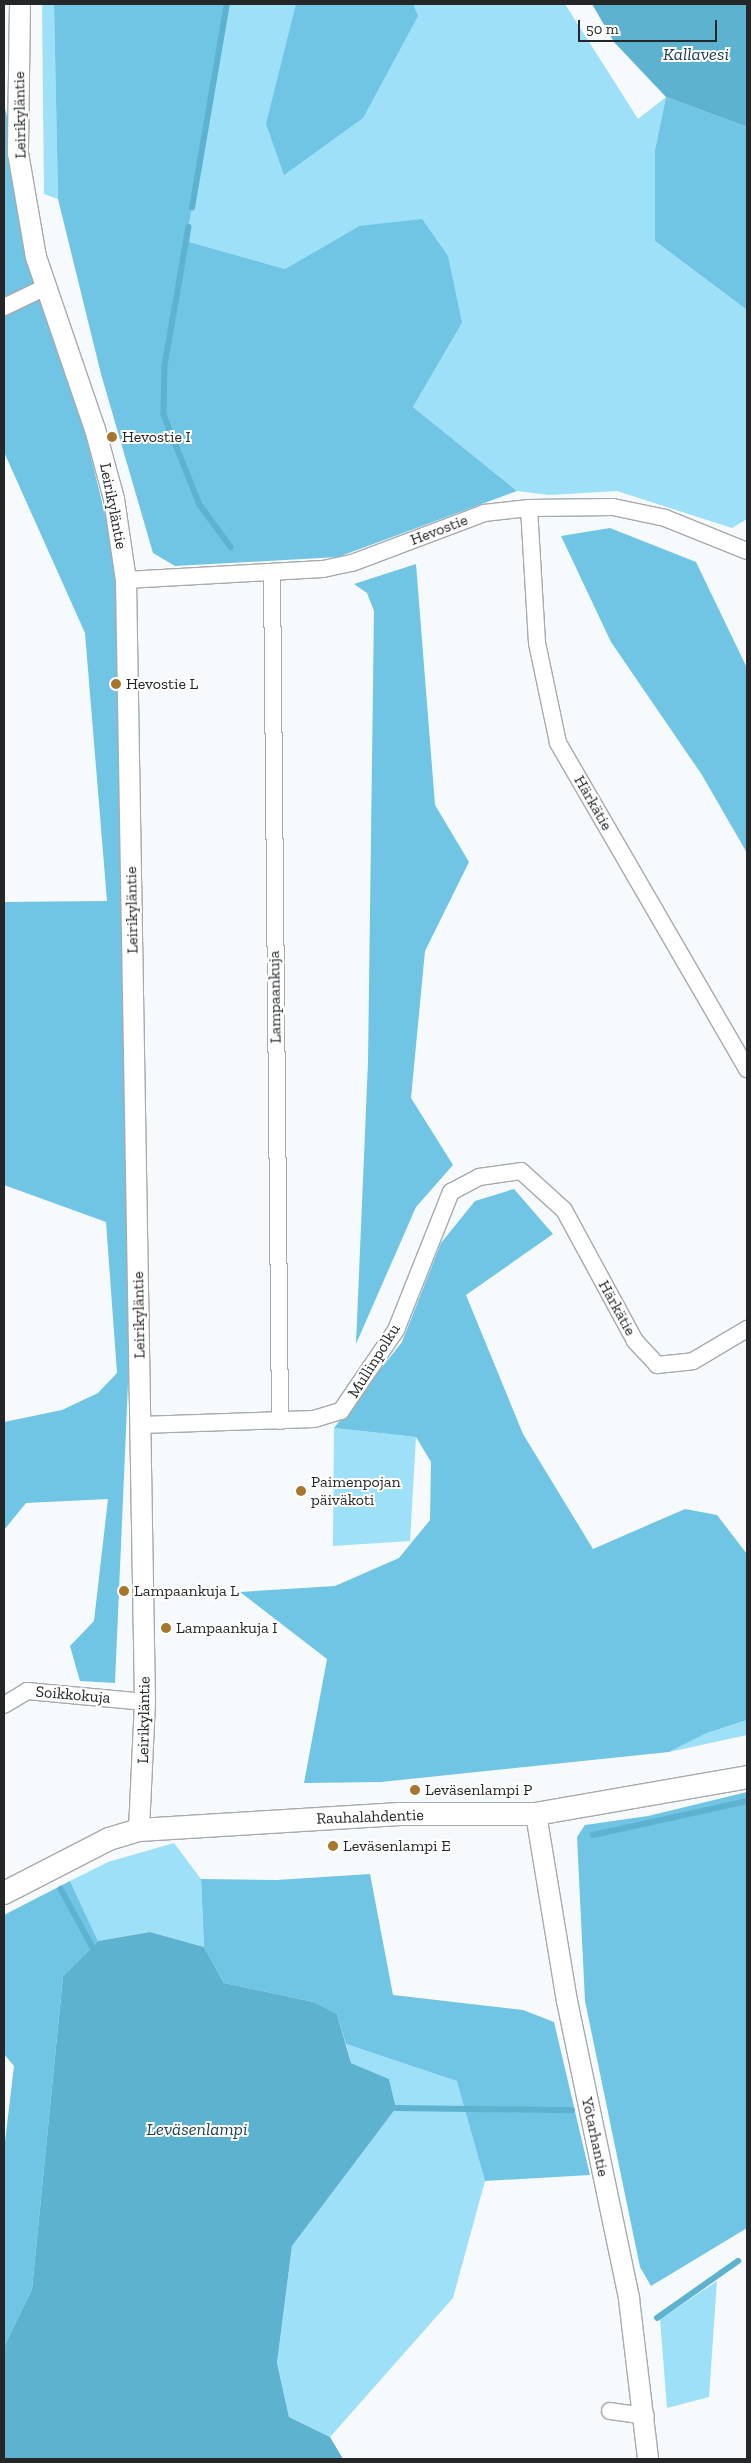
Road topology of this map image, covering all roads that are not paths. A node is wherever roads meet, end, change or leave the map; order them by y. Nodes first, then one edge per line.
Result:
1 (20, 4) edge
2 (46, 287) junction
3 (4, 307) edge
4 (529, 508) junction
5 (747, 551) edge
6 (272, 573) junction
7 (126, 580) junction
8 (747, 1069) edge
9 (521, 1170) joint
10 (747, 1329) edge
11 (280, 1421) junction
12 (141, 1425) junction
13 (145, 1702) junction
14 (4, 1705) edge
15 (747, 1777) edge
16 (536, 1814) junction
17 (139, 1830) junction
18 (4, 1893) edge
19 (610, 2411) dead end
20 (646, 2416) junction
21 (648, 2459) edge

1 - 2 street, Leirikyläntie
2 - 3 street
2 - 7 street, Leirikyläntie
4 - 5 street, Hevostie
4 - 6 street, Hevostie
4 - 8 street, Härkätie
6 - 7 street, Hevostie
6 - 11 street, Lampaankuja
7 - 12 street, Leirikyläntie
9 - 10 street, Härkätie
9 - 11 street, Mullinpolku
11 - 12 street, Mullinpolku
12 - 13 street, Leirikyläntie
13 - 14 street, Soikkokuja
13 - 17 street, Leirikyläntie
15 - 16 main road, Rauhalahdentie
16 - 17 main road, Rauhalahdentie
16 - 20 street, Yötarhantie
17 - 18 main road, Rauhalahdentie
19 - 20 street
20 - 21 street, Yötarhantie

